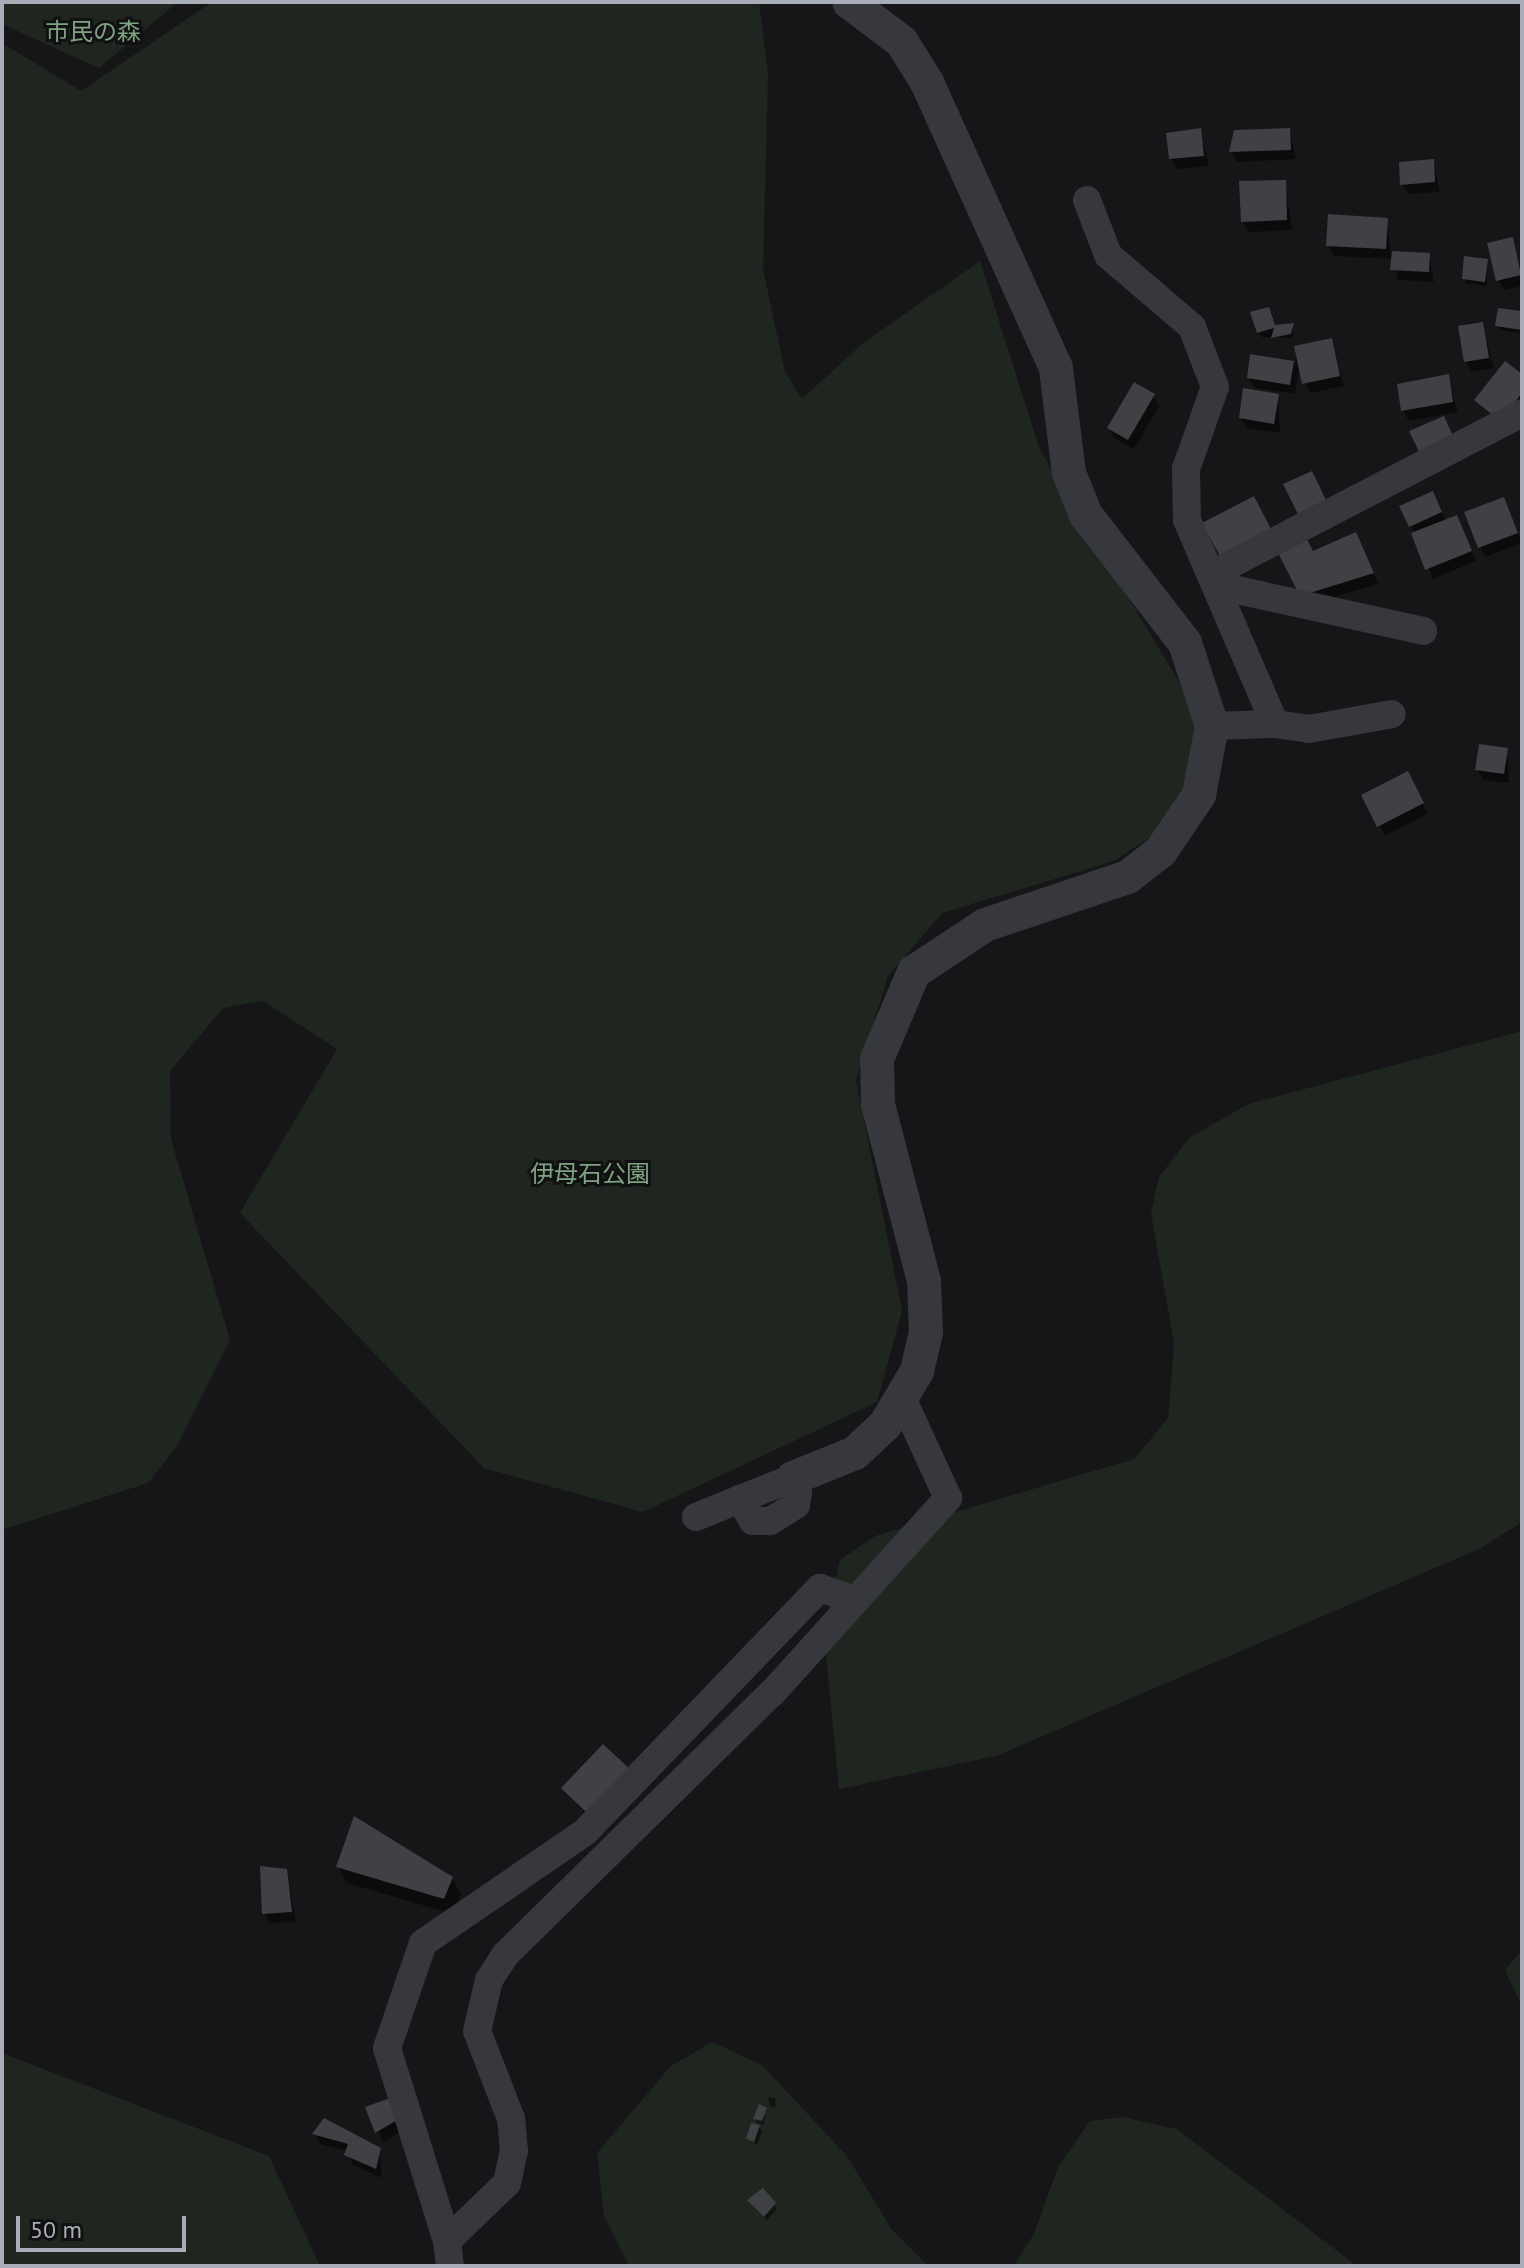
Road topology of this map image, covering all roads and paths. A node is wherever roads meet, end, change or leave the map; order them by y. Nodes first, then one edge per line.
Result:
1 (849, 2) edge
2 (1087, 200) dead end
3 (1522, 413) edge
4 (1219, 586) junction
5 (1423, 631) dead end
6 (1392, 714) dead end
7 (1275, 724) junction
8 (1212, 726) junction
9 (903, 1400) junction
10 (793, 1478) joint
11 (696, 1517) dead end
12 (855, 1600) junction
13 (449, 2254) edge

1 - 8 street
2 - 4 street
3 - 4 street
4 - 5 street
4 - 7 street
6 - 7 street
7 - 8 street
8 - 9 street
9 - 10 street
9 - 12 street
10 - 11 street
12 - 13 street
12 - 13 street

